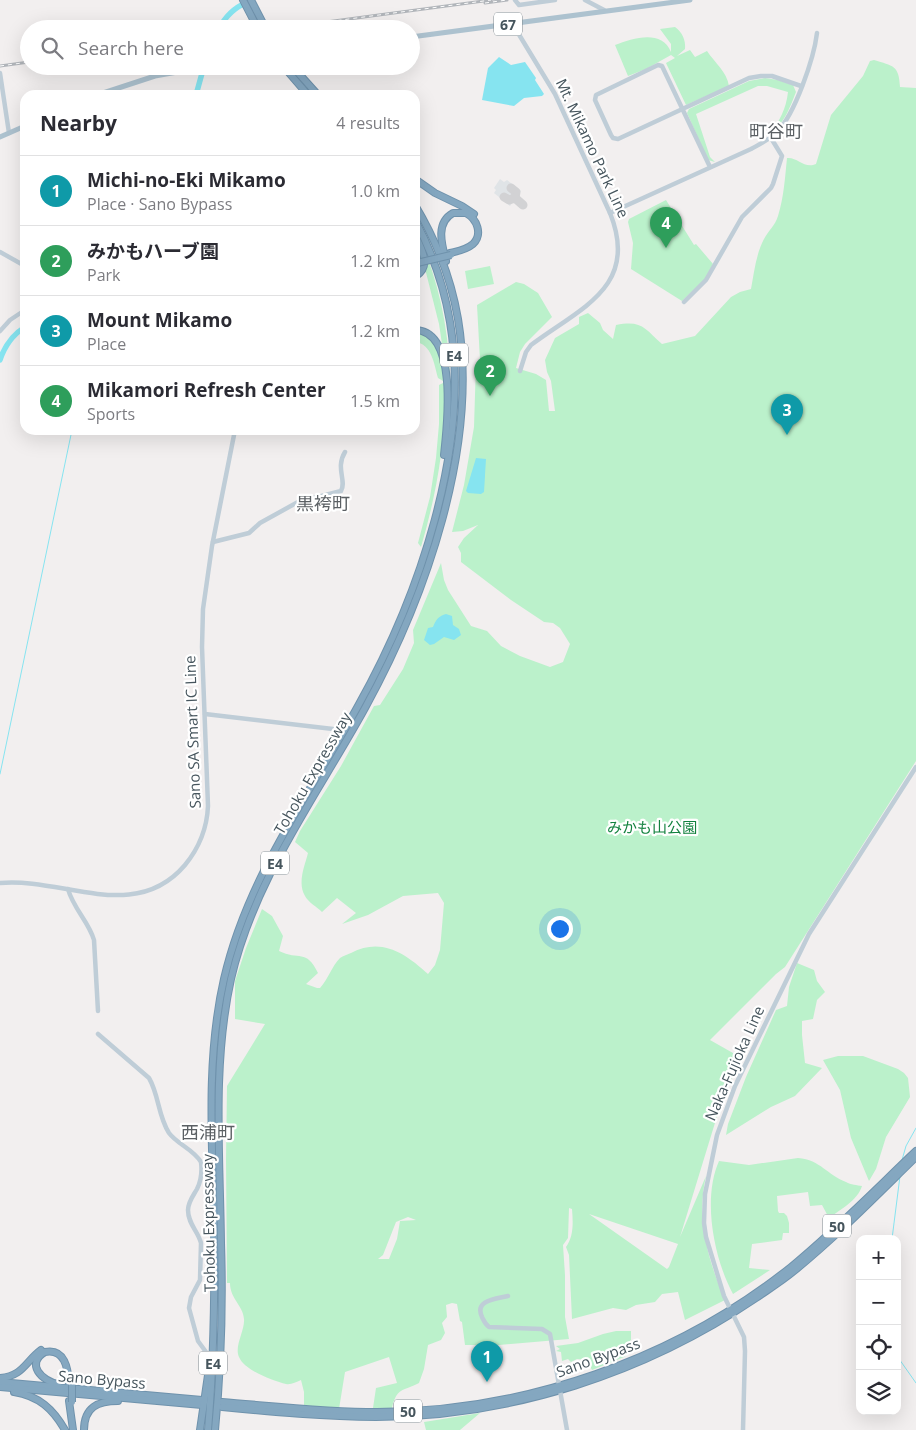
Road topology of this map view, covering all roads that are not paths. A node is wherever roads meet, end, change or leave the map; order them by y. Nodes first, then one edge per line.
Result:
1 (243, 0) edge
2 (251, 0) edge
3 (515, 0) edge
4 (555, 0) edge
5 (585, 0) edge
6 (690, 0) edge
7 (604, 10) junction
8 (253, 20) edge
9 (261, 20) edge
10 (512, 23) junction
11 (816, 32) dead end
12 (420, 36) edge
13 (0, 72) edge
14 (163, 75) edge
15 (291, 75) edge
16 (300, 75) edge
17 (801, 86) junction
18 (112, 90) edge
19 (304, 90) edge
20 (314, 90) edge
21 (683, 109) junction
22 (20, 128) edge
23 (8, 133) junction
24 (0, 137) edge
25 (771, 138) junction
26 (710, 167) junction
27 (420, 182) edge
28 (420, 213) edge
29 (610, 213) junction
30 (420, 230) edge
31 (420, 246) edge
32 (0, 252) edge
33 (450, 254) junction
34 (420, 261) edge
35 (20, 263) edge
36 (420, 272) edge
37 (684, 302) dead end
38 (20, 313) edge
39 (459, 328) junction
40 (0, 331) edge
41 (420, 331) edge
42 (520, 371) dead end
43 (234, 435) edge
44 (345, 452) dead end
45 (440, 496) junction
46 (213, 542) junction
47 (205, 714) junction
48 (333, 729) dead end
49 (916, 767) edge
50 (0, 882) edge
51 (68, 889) junction
52 (98, 1011) dead end
53 (98, 1034) dead end
54 (916, 1150) edge
55 (916, 1158) edge
56 (214, 1296) junction
57 (508, 1296) dead end
58 (731, 1311) junction
59 (206, 1352) dead end
60 (0, 1378) edge
61 (0, 1382) edge
62 (70, 1383) junction
63 (0, 1388) edge
64 (560, 1388) junction
65 (128, 1394) junction
66 (145, 1400) junction
67 (222, 1404) dead end
68 (65, 1430) edge
69 (75, 1430) edge
70 (84, 1430) edge
71 (200, 1430) edge
72 (208, 1430) edge
73 (215, 1430) edge
74 (567, 1430) edge
75 (743, 1430) edge

1 - 8 highway
2 - 9 highway
3 - 4 street
5 - 7 street
6 - 7 main road, 67
7 - 10 main road, 67
10 - 12 main road, 67
10 - 29 street, Mt. Mikamo Park Line
11 - 17 street
13 - 23 street
14 - 18 main road
15 - 19 highway
16 - 20 highway
17 - 21 street
17 - 25 street
21 - 21 street
21 - 26 street
22 - 23 main road
23 - 24 main road
25 - 26 street
25 - 37 street
26 - 29 street
27 - 33 highway
28 - 39 highway, Tohoku Expressway / E4
29 - 42 street, Mt. Mikamo Park Line
30 - 45 highway, Tohoku Expressway / E4
31 - 36 highway
32 - 35 street
33 - 34 highway, bridge
33 - 39 highway
38 - 40 street
39 - 73 highway, Tohoku Expressway / E4
41 - 45 highway
43 - 46 street, Sano SA Smart IC Line
44 - 46 street
45 - 56 highway, Tohoku Expressway / E4
46 - 47 street, Sano SA Smart IC Line
47 - 48 street
47 - 51 street, Sano SA Smart IC Line
49 - 58 street, Naka-Fujioka Line
50 - 51 street, Sano SA Smart IC Line
51 - 52 street
53 - 59 street
54 - 58 highway, Sano Bypass / 50
55 - 58 highway, Sano Bypass / 50
56 - 71 highway
56 - 72 highway, Tohoku Expressway / E4
57 - 64 street
58 - 64 highway, Sano Bypass / 50
58 - 75 street, Naka-Fujioka Line
60 - 62 highway
61 - 65 highway, Sano Bypass
62 - 65 highway
62 - 69 highway, bridge
63 - 66 highway, Sano Bypass
63 - 68 highway
64 - 67 highway, Sano Bypass / 50
64 - 74 street
65 - 66 highway, Sano Bypass
66 - 70 highway

